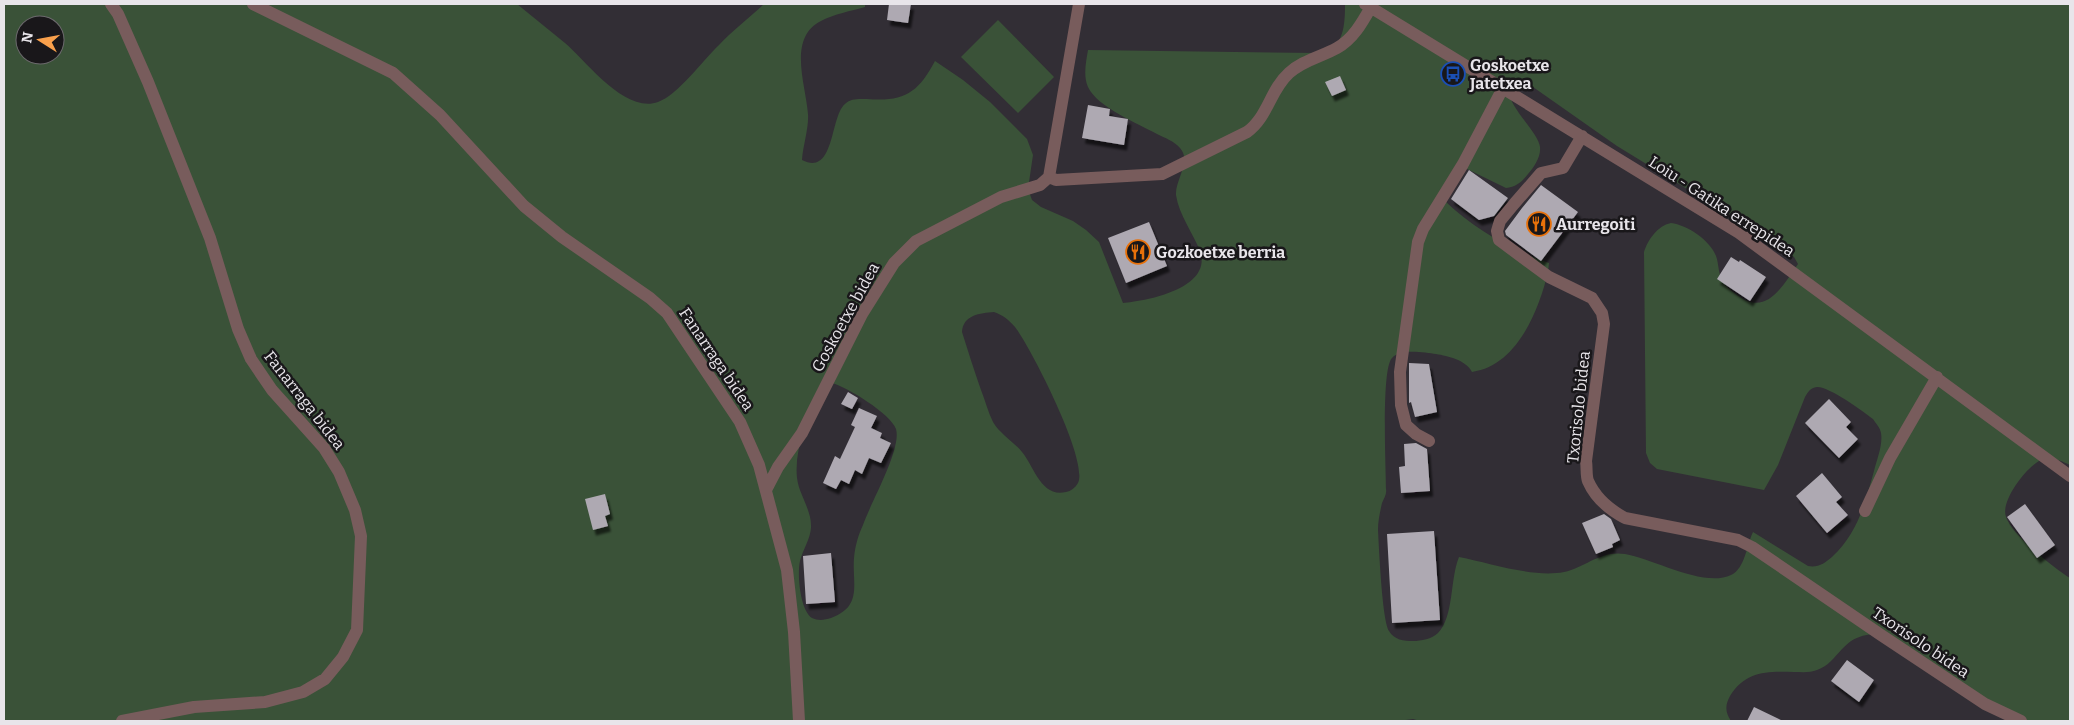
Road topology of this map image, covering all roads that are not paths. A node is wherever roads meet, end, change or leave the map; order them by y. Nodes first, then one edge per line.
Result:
1 (111, 4) edge
2 (253, 4) edge
3 (1079, 4) edge
4 (1368, 5) edge
5 (1502, 88) junction
6 (1582, 136) junction
7 (1049, 177) junction
8 (1937, 376) junction
9 (1430, 441) dead end
10 (2070, 476) edge
11 (766, 490) junction
12 (1865, 511) dead end
13 (122, 721) edge
14 (799, 721) edge
15 (2021, 721) edge

1 - 13 street, Fanarraga bidea
2 - 11 street, Fanarraga bidea
3 - 7 street
4 - 5 street, Loiu - Gatika errepidea
4 - 7 street
5 - 6 street, Loiu - Gatika errepidea
5 - 9 street
6 - 8 street, Loiu - Gatika errepidea
6 - 15 street, Txorisolo bidea
7 - 11 street, Goskoetxe bidea
8 - 10 street, Loiu - Gatika errepidea
8 - 12 street
11 - 14 street, Fanarraga bidea

